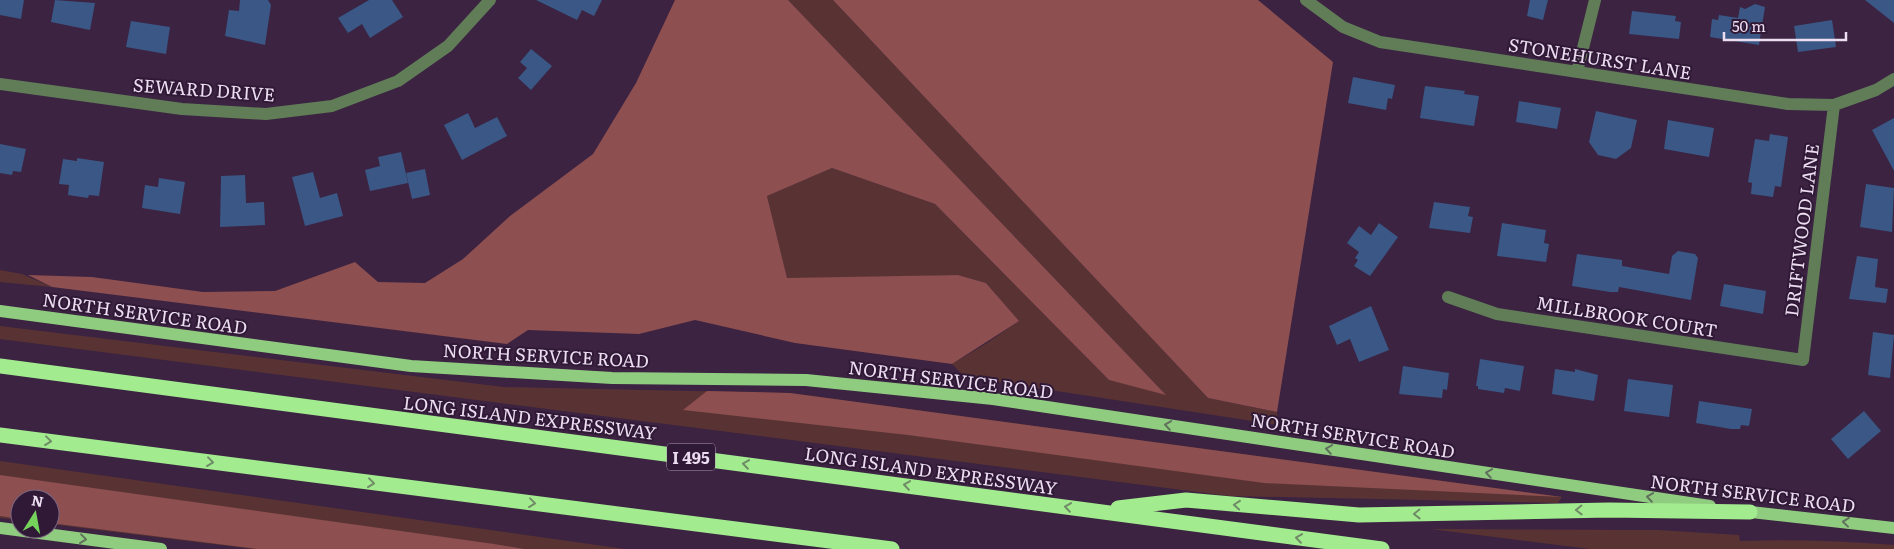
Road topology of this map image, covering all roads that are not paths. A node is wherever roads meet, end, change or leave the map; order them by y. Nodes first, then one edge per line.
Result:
1 (490, 0) edge
2 (1306, 0) edge
3 (1595, 0) edge
4 (1577, 72) junction
5 (1894, 78) edge
6 (0, 84) edge
7 (1834, 105) junction
8 (1448, 298) dead end
9 (0, 311) edge
10 (1803, 360) joint
11 (0, 366) edge
12 (0, 435) edge
13 (1095, 510) junction
14 (1750, 512) junction
15 (0, 528) edge
16 (1894, 528) edge
17 (161, 549) edge
18 (892, 549) edge
19 (1382, 549) edge

1 - 6 street, SEWARD DRIVE
2 - 4 street, STONEHURST LANE
3 - 4 street
4 - 7 street, STONEHURST LANE
5 - 7 street, STONEHURST LANE
7 - 10 street, DRIFTWOOD LANE
8 - 10 street, MILLBROOK COURT
14 -> 9 main road, NORTH SERVICE ROAD
13 -> 11 highway, LONG ISLAND EXPRESSWAY / I 495
12 -> 18 highway
14 -> 13 highway
19 -> 13 highway, LONG ISLAND EXPRESSWAY / I 495
16 -> 14 main road, NORTH SERVICE ROAD
15 -> 17 main road

